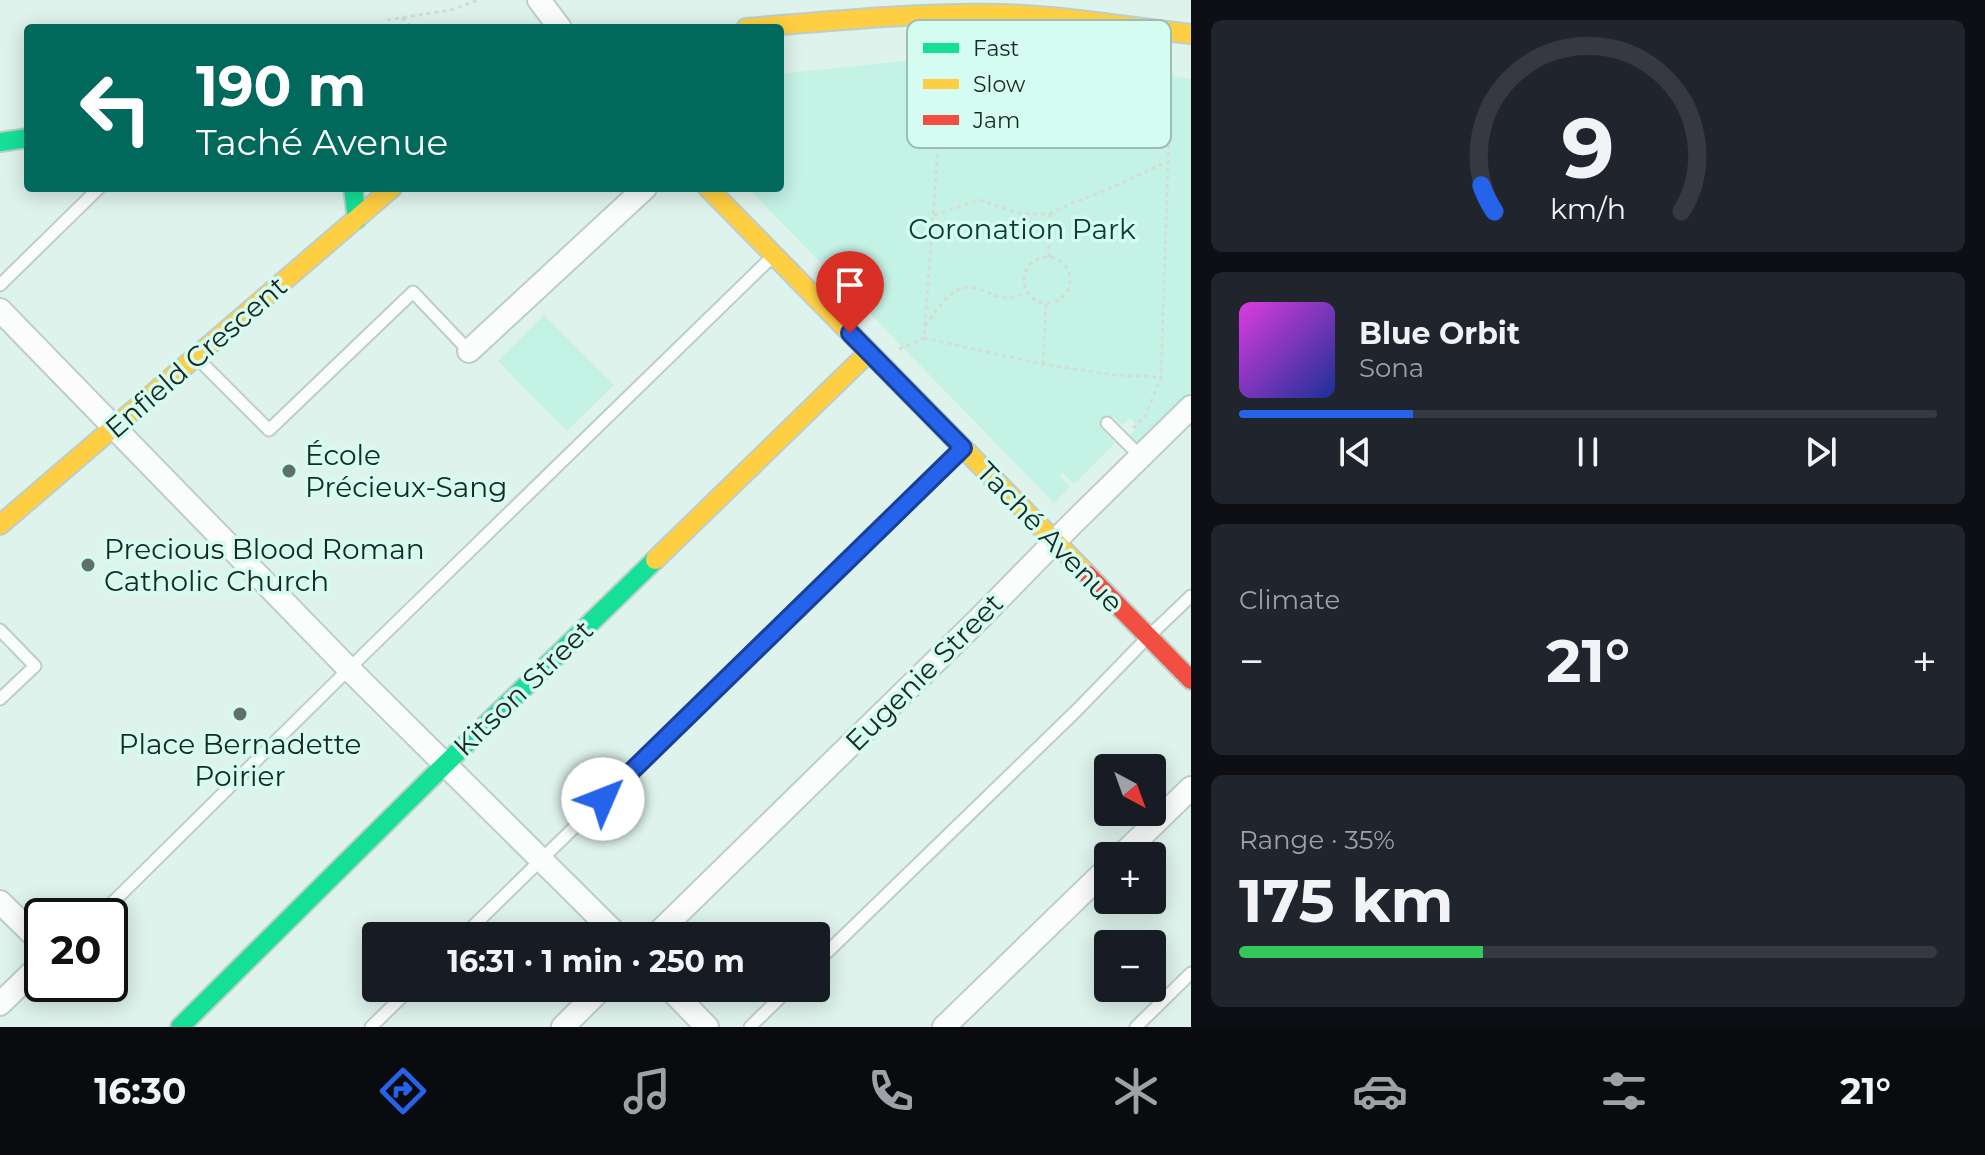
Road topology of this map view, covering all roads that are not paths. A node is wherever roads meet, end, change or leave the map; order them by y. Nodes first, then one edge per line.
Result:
1 (539, 0) edge
2 (862, 9) edge
3 (1070, 20) edge
4 (557, 24) edge
5 (770, 24) edge
6 (1171, 32) edge
7 (1191, 34) edge
8 (24, 139) edge
9 (0, 142) edge
10 (95, 192) edge
11 (354, 192) edge
12 (387, 192) edge
13 (641, 192) edge
14 (712, 192) edge
15 (357, 219) junction
16 (774, 256) junction
17 (0, 285) edge
18 (0, 310) edge
19 (469, 351) joint
20 (869, 352) junction
21 (196, 357) junction
22 (1191, 407) edge
23 (1107, 423) dead end
24 (113, 428) junction
25 (963, 448) junction
26 (1140, 456) junction
27 (0, 525) edge
28 (1056, 540) junction
29 (1191, 596) edge
30 (0, 630) edge
31 (1148, 637) junction
32 (349, 669) junction
33 (1191, 680) edge
34 (0, 699) edge
35 (446, 764) junction
36 (1191, 788) edge
37 (1135, 842) edge
38 (542, 858) junction
39 (1094, 882) edge
40 (117, 898) edge
41 (0, 902) edge
42 (477, 922) edge
43 (604, 922) edge
44 (669, 922) edge
45 (24, 925) edge
46 (830, 949) edge
47 (1191, 973) edge
48 (24, 981) edge
49 (397, 1002) edge
50 (588, 1002) edge
51 (683, 1002) edge
52 (776, 1002) edge
53 (0, 1004) edge
54 (180, 1027) edge
55 (371, 1027) edge
56 (563, 1027) edge
57 (707, 1027) edge
58 (750, 1027) edge
59 (944, 1027) edge
60 (1136, 1027) edge

1 - 4 street
2 - 3 main road
2 - 5 main road
6 - 7 main road
8 - 9 main road
10 - 17 lane
11 - 15 main road
12 - 15 main road, Enfield Crescent
13 - 19 street
14 - 16 main road, Taché Avenue
15 - 21 main road, Enfield Crescent
16 - 20 main road, Taché Avenue
16 - 32 lane
18 - 24 street
19 - 21 lane
20 - 25 main road, Taché Avenue
20 - 35 main road, Kitson Street
21 - 24 main road, Enfield Crescent
22 - 26 street, Eugenie Street
23 - 26 lane
24 - 27 main road, Enfield Crescent
24 - 32 street
25 - 28 main road, Taché Avenue
25 - 38 lane
26 - 28 street, Eugenie Street
28 - 31 main road, Taché Avenue
28 - 44 street, Eugenie Street
29 - 31 lane
30 - 34 lane
31 - 33 main road, Taché Avenue
31 - 46 lane
32 - 35 street
32 - 40 lane
35 - 38 street
35 - 54 main road, Kitson Street
36 - 37 street
38 - 42 lane
38 - 43 street
39 - 59 street
41 - 45 street
47 - 60 lane
48 - 53 street
49 - 55 lane
50 - 56 street
51 - 57 street
52 - 58 lane

